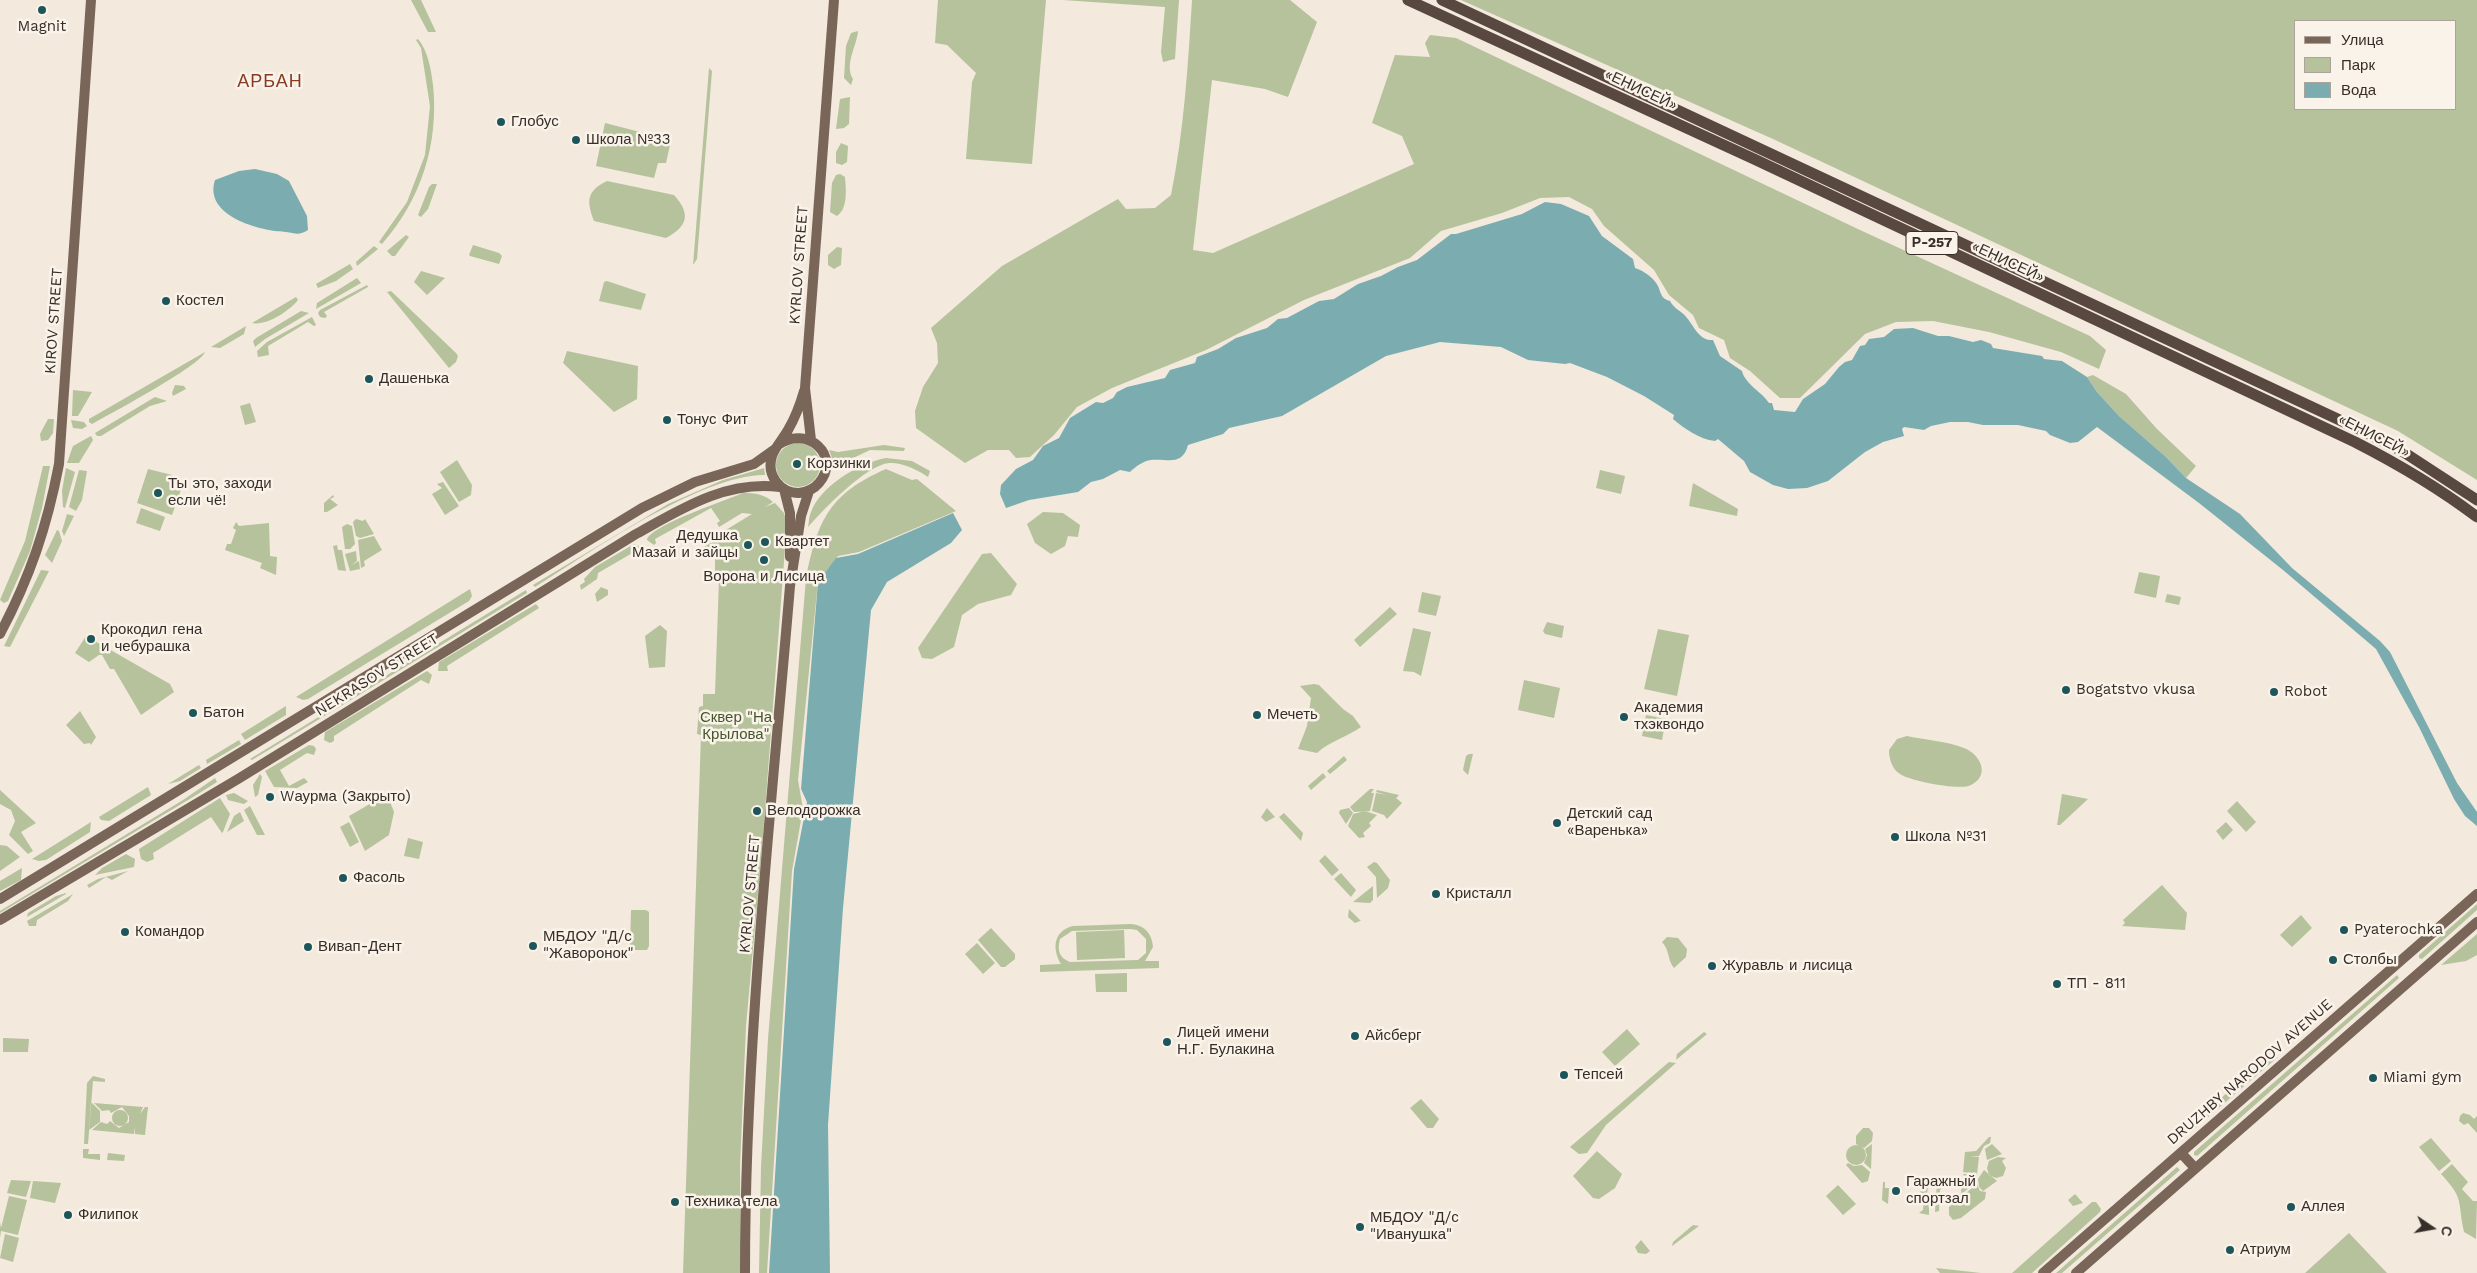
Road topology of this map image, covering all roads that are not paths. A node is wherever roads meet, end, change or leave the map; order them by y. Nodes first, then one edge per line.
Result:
1 (91, 0) edge
2 (830, 0) edge
3 (834, 0) edge
4 (1408, 0) edge
5 (1442, 0) edge
6 (827, 92) junction
7 (805, 388) junction
8 (811, 440) junction
9 (777, 447) junction
10 (782, 488) junction
11 (812, 489) junction
12 (2477, 500) edge
13 (2477, 517) edge
14 (790, 586) junction
15 (0, 634) edge
16 (2477, 894) edge
17 (0, 899) edge
18 (0, 920) edge
19 (2477, 922) edge
20 (2181, 1153) junction
21 (2195, 1168) junction
22 (745, 1273) edge
23 (2043, 1273) edge
24 (2076, 1273) edge

1 - 15 main road, KIROV STREET
2 - 6 main road
3 - 6 main road
4 - 13 highway, «ЕНИСЕЙ» / Р-257
5 - 12 highway, «ЕНИСЕЙ» / Р-257
6 - 7 main road, KYRLOV STREET
7 - 8 main road, KYRLOV STREET
7 - 9 main road
8 - 9 main road
8 - 11 main road
9 - 10 main road
9 - 17 main road, NEKRASOV STREET
10 - 11 main road
10 - 14 main road
10 - 18 main road, NEKRASOV STREET
11 - 14 main road, KYRLOV STREET
14 - 22 main road, KYRLOV STREET
16 - 20 main road, DRUZHBY NARODOV AVENUE
19 - 21 main road
20 - 21 main road
20 - 23 main road, DRUZHBY NARODOV AVENUE
21 - 24 main road

